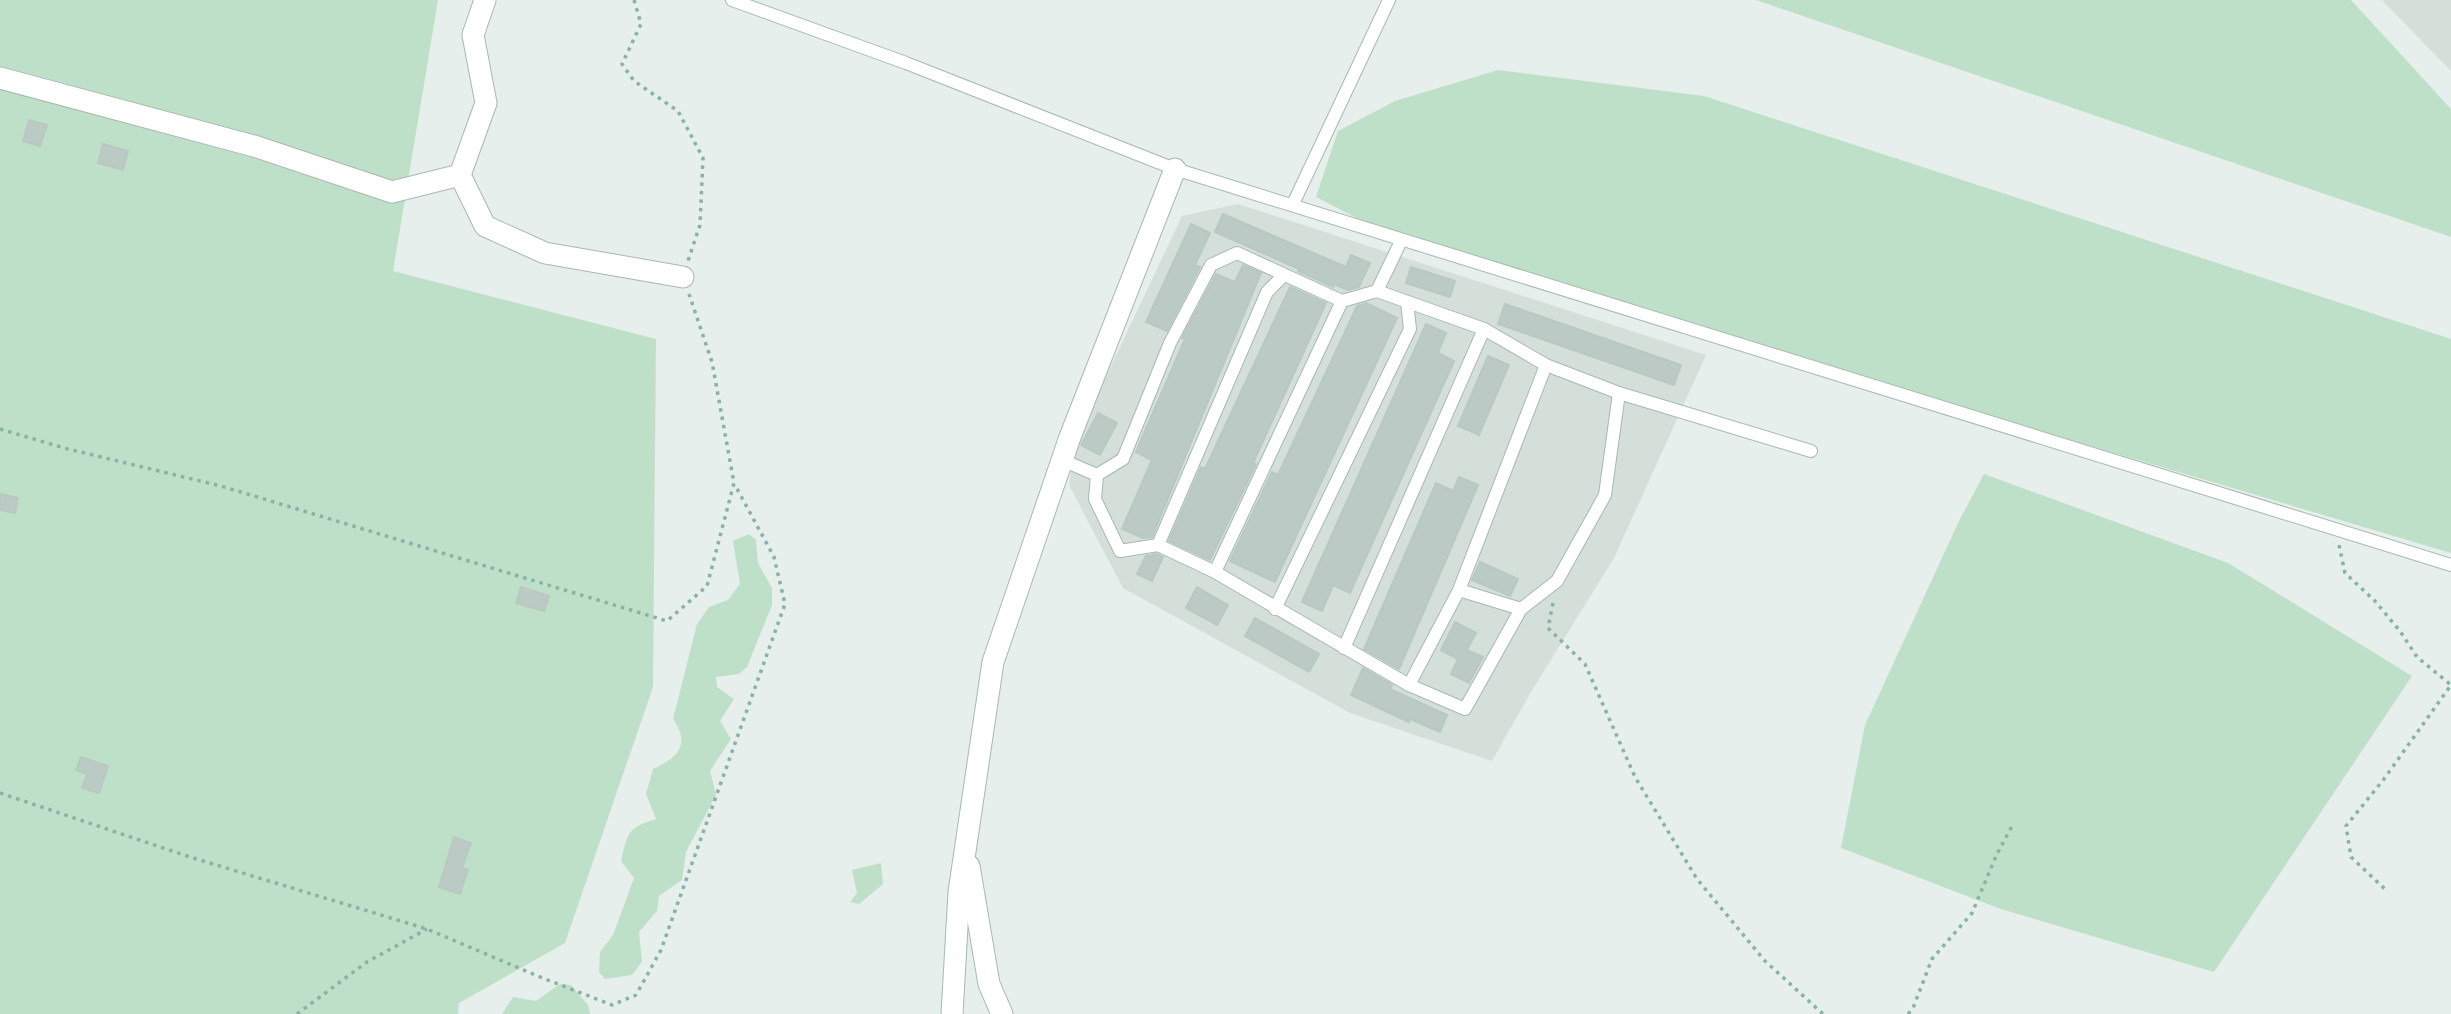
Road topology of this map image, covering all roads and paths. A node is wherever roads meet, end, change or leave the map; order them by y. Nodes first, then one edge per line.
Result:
1 (485, 0) edge
2 (634, 0) edge
3 (732, 0) edge
4 (1390, 0) edge
5 (0, 78) edge
6 (1175, 169) junction
7 (460, 175) junction
8 (1293, 204) junction
9 (1401, 241) junction
10 (683, 276) junction
11 (1283, 276) junction
12 (1377, 291) junction
13 (1342, 301) junction
14 (1407, 302) junction
15 (1484, 329) junction
16 (1546, 365) junction
17 (1619, 393) junction
18 (0, 429) edge
19 (1811, 451) dead end
20 (1062, 460) junction
21 (1097, 475) junction
22 (734, 483) junction
23 (2336, 529) junction
24 (1158, 545) junction
25 (2451, 565) edge
26 (1215, 572) junction
27 (1557, 581) junction
28 (1459, 590) junction
29 (1275, 609) junction
30 (1521, 609) junction
31 (1344, 648) junction
32 (1409, 685) junction
33 (0, 793) edge
34 (2012, 827) dead end
35 (966, 848) junction
36 (2388, 892) dead end
37 (427, 929) junction
38 (297, 1014) edge
39 (952, 1014) edge
40 (1002, 1014) edge
41 (1823, 1014) edge
42 (1908, 1014) edge

1 - 7 street
2 - 10 path
3 - 6 lane
4 - 8 lane
5 - 7 street
6 - 8 lane
6 - 20 street
7 - 10 street
8 - 9 lane
9 - 12 lane
9 - 23 lane
10 - 22 path
11 - 13 lane
11 - 21 lane
11 - 24 lane
12 - 13 lane
12 - 14 lane
13 - 26 lane
14 - 15 lane
14 - 29 lane
15 - 16 lane
15 - 31 lane
16 - 17 lane
16 - 28 lane
17 - 19 lane
17 - 27 lane
18 - 22 path
20 - 21 lane
20 - 35 street
21 - 24 lane
22 - 37 path
23 - 25 lane
23 - 36 path
24 - 26 lane
26 - 29 lane
27 - 30 lane
27 - 41 path
28 - 30 lane
28 - 32 lane
29 - 31 lane
30 - 32 lane
31 - 32 lane
33 - 37 path
34 - 42 path
35 - 39 street
35 - 40 street
37 - 38 path

